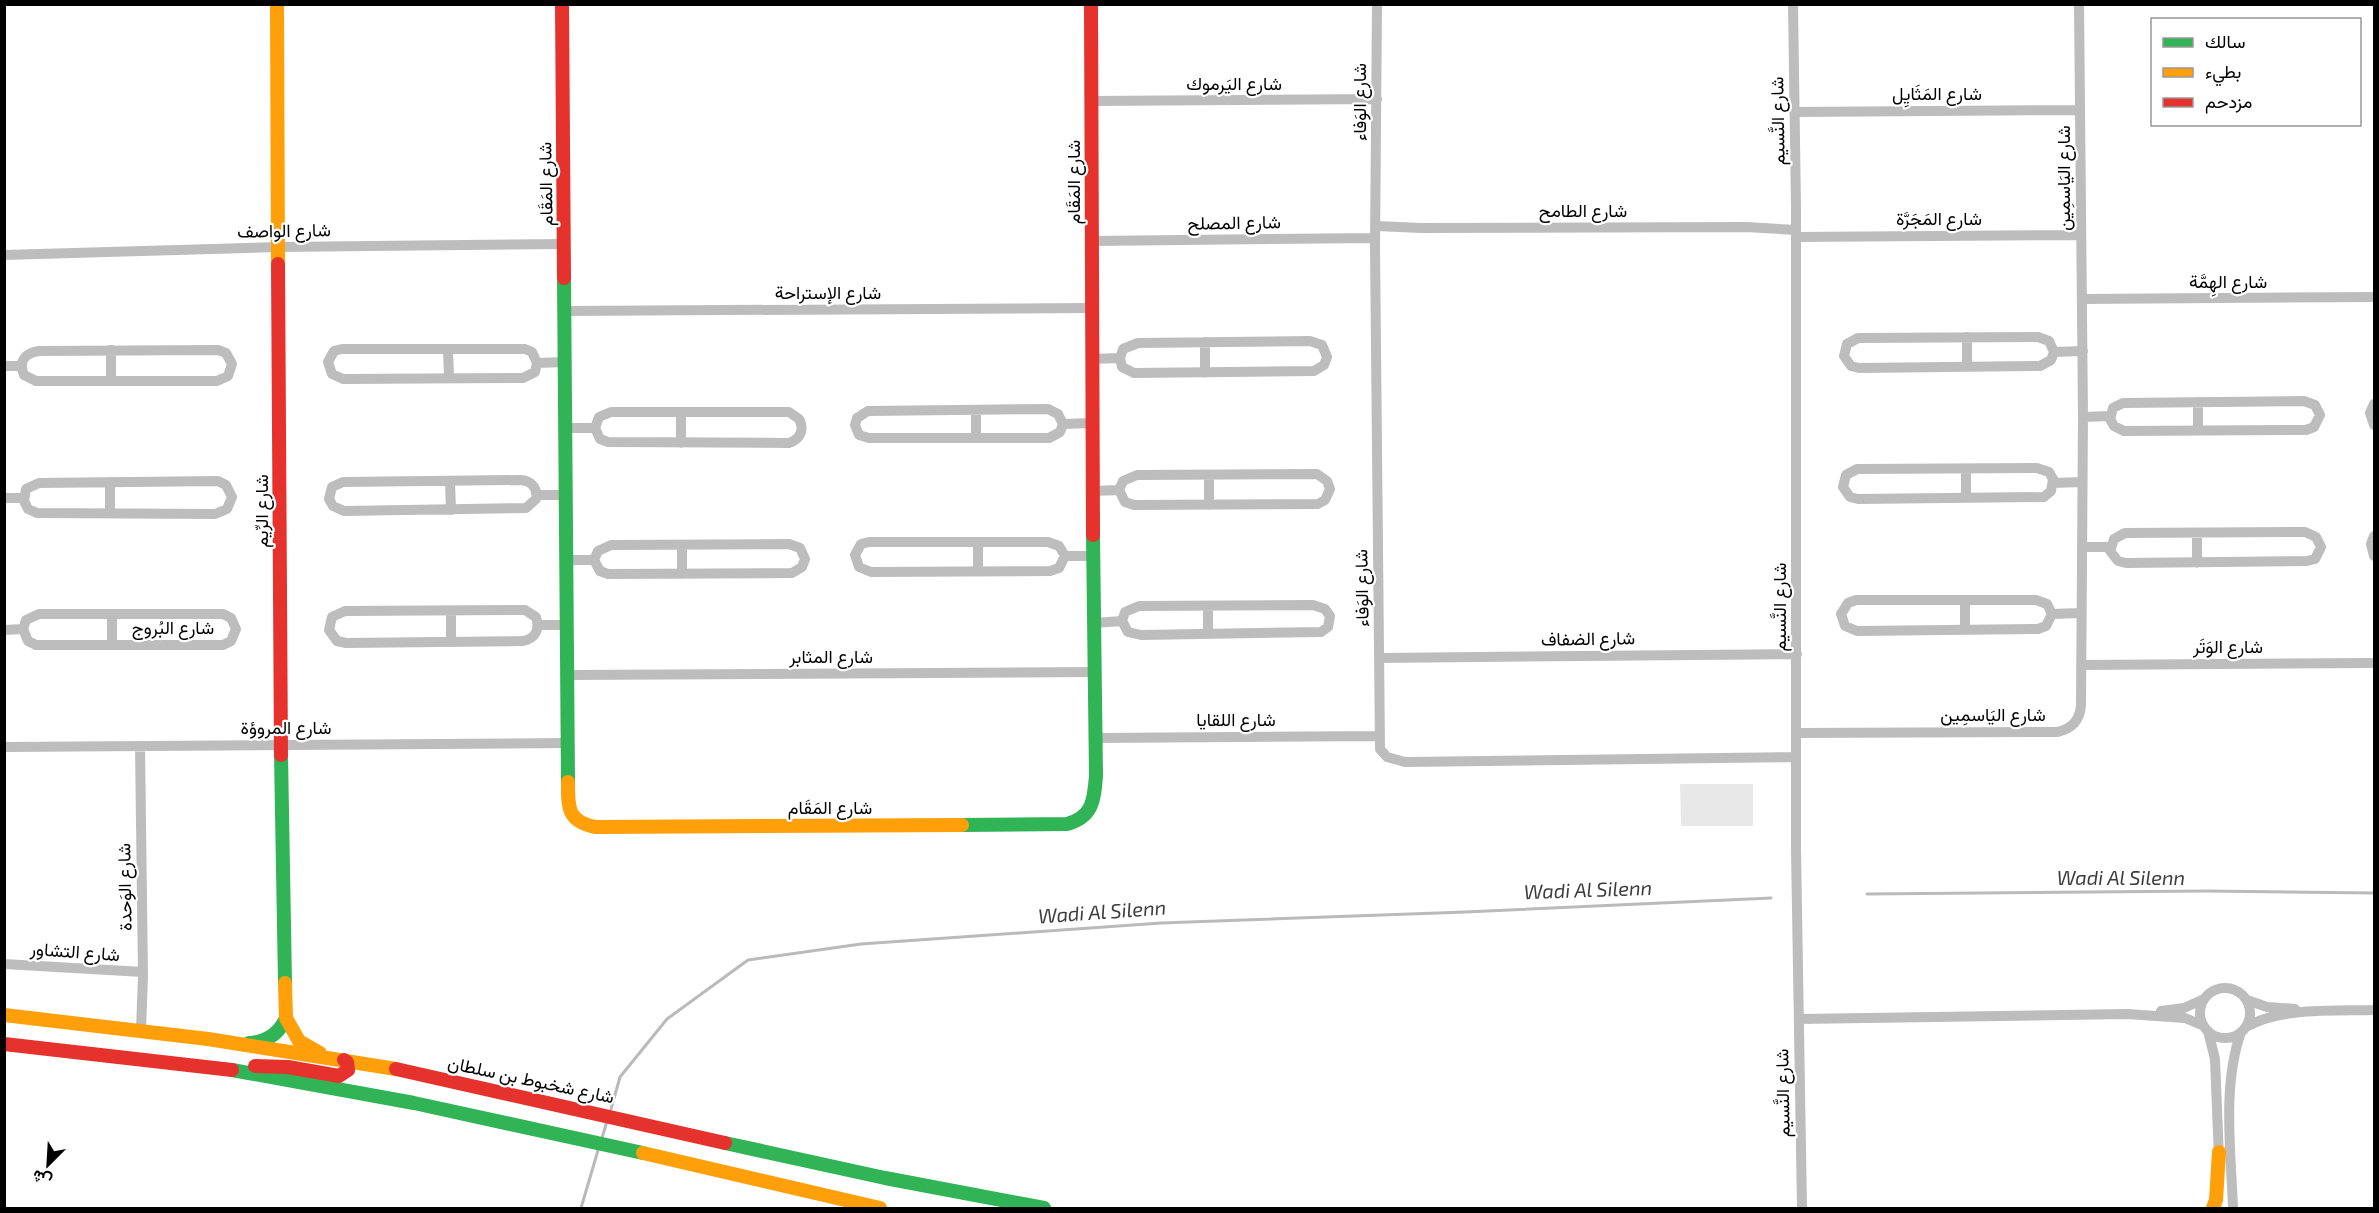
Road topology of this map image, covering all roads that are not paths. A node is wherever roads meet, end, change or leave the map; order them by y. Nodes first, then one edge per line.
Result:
1 (277, 4) edge
2 (562, 4) edge
3 (1091, 4) edge
4 (1377, 4) edge
5 (1793, 4) edge
6 (2079, 4) edge
7 (1377, 99) junction
8 (1092, 101) junction
9 (2080, 110) junction
10 (1794, 111) junction
11 (1796, 230) junction
12 (1376, 232) junction
13 (2081, 235) junction
14 (1092, 241) junction
15 (564, 244) junction
16 (279, 247) junction
17 (4, 255) edge
18 (2374, 297) edge
19 (2082, 299) junction
20 (1091, 308) junction
21 (565, 311) junction
22 (1967, 337) junction
23 (1205, 342) junction
24 (448, 349) junction
25 (111, 350) junction
26 (2083, 351) junction
27 (2054, 352) junction
28 (1120, 358) junction
29 (1091, 359) junction
30 (565, 362) junction
31 (537, 363) junction
32 (4, 366) edge
33 (21, 366) junction
34 (1967, 367) junction
35 (1205, 373) junction
36 (449, 378) junction
37 (111, 381) junction
38 (2198, 402) junction
39 (2374, 404) edge
40 (976, 410) junction
41 (681, 412) junction
42 (2110, 416) junction
43 (2083, 417) junction
44 (1092, 423) junction
45 (1063, 424) junction
46 (2374, 425) edge
47 (566, 428) junction
48 (595, 428) junction
49 (2198, 430) junction
50 (976, 438) junction
51 (681, 443) junction
52 (1966, 469) junction
53 (1209, 475) junction
54 (450, 481) junction
55 (111, 482) junction
56 (2082, 482) junction
57 (2053, 483) junction
58 (1119, 490) junction
59 (1093, 491) junction
60 (537, 495) junction
61 (567, 495) junction
62 (4, 498) edge
63 (23, 498) junction
64 (1966, 498) junction
65 (1209, 505) junction
66 (451, 510) junction
67 (110, 513) junction
68 (2197, 533) junction
69 (2374, 536) edge
70 (978, 542) junction
71 (682, 545) junction
72 (2082, 547) junction
73 (2110, 547) junction
74 (1065, 556) junction
75 (1094, 556) junction
76 (2374, 556) edge
77 (567, 560) junction
78 (594, 560) junction
79 (2197, 563) junction
80 (978, 571) junction
81 (682, 574) junction
82 (1965, 600) junction
83 (1208, 606) junction
84 (451, 611) junction
85 (2081, 613) junction
86 (112, 614) junction
87 (2052, 614) junction
88 (1122, 621) junction
89 (1094, 623) junction
90 (538, 625) junction
91 (568, 625) junction
92 (22, 629) junction
93 (4, 630) edge
94 (1965, 630) junction
95 (1208, 634) junction
96 (451, 642) junction
97 (112, 645) junction
98 (1797, 654) junction
99 (1379, 658) junction
100 (2374, 663) edge
101 (2081, 665) junction
102 (1094, 672) junction
103 (568, 675) junction
104 (1797, 733) junction
105 (1378, 736) junction
106 (1095, 738) junction
107 (568, 743) junction
108 (281, 745) junction
109 (140, 746) junction
110 (4, 747) edge
111 (1796, 757) junction
112 (4, 964) edge
113 (143, 972) junction
114 (2204, 999) junction
115 (2247, 999) junction
116 (2374, 1010) edge
117 (2322, 1011) junction
118 (2127, 1014) junction
119 (4, 1015) edge
120 (286, 1018) junction
121 (1799, 1019) junction
122 (2206, 1028) junction
123 (141, 1029) junction
124 (2244, 1029) junction
125 (244, 1043) junction
126 (4, 1044) edge
127 (338, 1058) junction
128 (227, 1070) junction
129 (2219, 1152) junction
130 (801, 1192) junction
131 (838, 1209) edge
132 (880, 1209) edge
133 (1044, 1209) edge
134 (1802, 1209) edge
135 (2213, 1209) edge
136 (2219, 1209) edge
137 (2233, 1209) edge

1 - 16 street, شارع الرِّيم
2 - 15 street, شارع المَقَام
3 - 8 street, شارع المَقَام
4 - 7 street, شارع الوَفاء
5 - 10 street, شارع النَّسيم
6 - 9 street, شارع اليَاسمِين
7 - 8 street, شارع اليَرموك
7 - 12 street, شارع الوَفاء
8 - 14 street, شارع المَقَام
9 - 10 street, شارع المَثَايِل
9 - 13 street, شارع اليَاسمِين
10 - 11 street, شارع النَّسيم
11 - 12 street, شارع الطامح
11 - 13 street, شارع المَجَرَّة
11 - 98 street, شارع النَّسيم
12 - 14 street, شارع المصلح
12 - 99 street, شارع الوَفاء
13 - 19 street, شارع اليَاسمِين
14 - 20 street, شارع المَقَام
15 - 16 street, شارع الواصف
15 - 21 street, شارع المَقَام
16 - 17 street, شارع الواصف
16 - 108 street, شارع الرِّيم
18 - 19 street, شارع الهِمَّة
19 - 26 street, شارع اليَاسمِين
20 - 21 street, شارع الإستراحة
20 - 29 street, شارع المَقَام
21 - 30 street, شارع المَقَام
22 - 27 street
22 - 34 street
22 - 34 street
23 - 28 street
23 - 35 street
23 - 35 street
24 - 31 street
24 - 36 street
24 - 36 street
25 - 33 street
25 - 37 street
25 - 37 street
26 - 27 street
26 - 43 street, شارع اليَاسمِين
27 - 34 street
28 - 29 street
28 - 35 street
29 - 44 street, شارع المَقَام
30 - 31 street
30 - 47 street, شارع المَقَام
31 - 36 street
32 - 33 street
33 - 37 street
38 - 42 street
38 - 49 street
38 - 49 street
39 - 46 street
40 - 45 street
40 - 50 street
40 - 50 street
41 - 48 street
41 - 51 street
41 - 51 street
42 - 43 street
42 - 49 street
43 - 56 street, شارع اليَاسمِين
44 - 45 street
44 - 59 street, شارع المَقَام
45 - 50 street
47 - 48 street
47 - 61 street, شارع المَقَام
48 - 51 street
52 - 57 street
52 - 64 street
52 - 64 street
53 - 58 street
53 - 65 street
53 - 65 street
54 - 60 street
54 - 66 street
54 - 66 street
55 - 63 street
55 - 67 street
55 - 67 street
56 - 57 street
56 - 72 street, شارع اليَاسمِين
57 - 64 street
58 - 59 street
58 - 65 street
59 - 75 street, شارع المَقَام
60 - 61 street
60 - 66 street
61 - 77 street, شارع المَقَام
62 - 63 street
63 - 67 street
68 - 73 street
68 - 79 street
68 - 79 street
69 - 76 street
70 - 74 street
70 - 80 street
70 - 80 street
71 - 78 street
71 - 81 street
71 - 81 street
72 - 73 street
72 - 85 street, شارع اليَاسمِين
73 - 79 street
74 - 75 street
74 - 80 street
75 - 89 street, شارع المَقَام
77 - 78 street
77 - 91 street, شارع المَقَام
78 - 81 street
82 - 87 street
82 - 94 street
82 - 94 street
83 - 88 street
83 - 95 street
83 - 95 street
84 - 90 street
84 - 96 street
84 - 96 street
85 - 87 street
85 - 101 street, شارع اليَاسمِين
86 - 92 street, شارع البُروج
86 - 97 street, شارع البُروج
86 - 97 street, شارع البُروج
87 - 94 street
88 - 89 street
88 - 95 street
89 - 102 street, شارع المَقَام
90 - 91 street
90 - 96 street
91 - 103 street, شارع المَقَام
92 - 93 street, شارع البُروج
92 - 97 street, شارع البُروج
98 - 99 street, شارع الضفاف
98 - 104 street, شارع النَّسيم
99 - 105 street, شارع الوَفاء
100 - 101 street, شارع الوَتَر
101 - 104 street, شارع اليَاسمِين
102 - 103 street, شارع المثابر
102 - 106 street, شارع المَقَام
103 - 107 street, شارع المَقَام
104 - 111 street, شارع النَّسيم
105 - 106 street, شارع اللقايا
105 - 111 street
106 - 107 street, شارع المَقَام
107 - 108 street, شارع المروؤة
108 - 109 street, شارع المروؤة
108 - 120 street, شارع الرِّيم
109 - 110 street, شارع المروؤة
109 - 113 street, شارع الوَحدة
111 - 121 street, شارع النَّسيم
112 - 113 street, شارع التشاور
113 - 123 street, شارع الوَحدة
114 - 115 street
114 - 118 street
114 - 122 street
115 - 117 street
115 - 124 street
116 - 117 street
117 - 124 street
118 - 121 street
118 - 122 street
119 - 123 street, شارع شخبوط بن سلطان
120 - 125 street
120 - 127 street
121 - 134 street, شارع النَّسيم
122 - 124 street
122 - 129 street
123 - 125 street, شارع شخبوط بن سلطان
124 - 137 street
125 - 127 street, شارع شخبوط بن سلطان
126 - 128 street
127 - 128 street
127 - 133 street, شارع شخبوط بن سلطان
128 - 130 street
129 - 135 street
129 - 136 street
130 - 131 street
130 - 132 street

